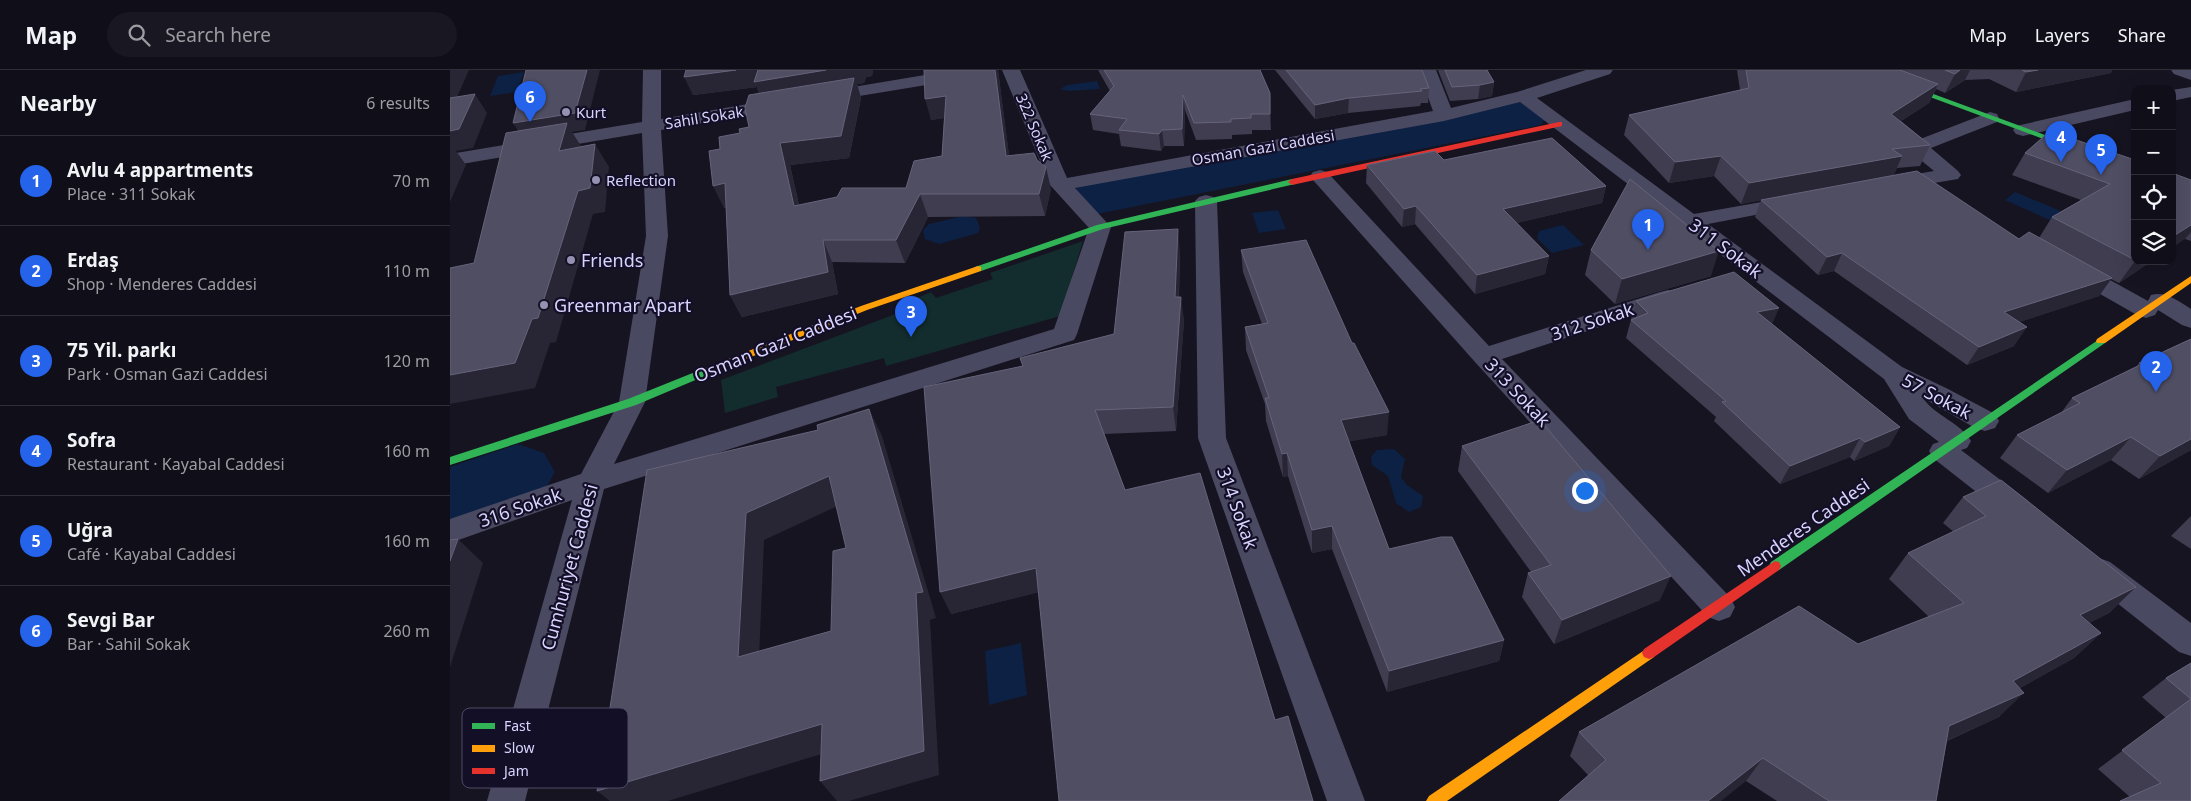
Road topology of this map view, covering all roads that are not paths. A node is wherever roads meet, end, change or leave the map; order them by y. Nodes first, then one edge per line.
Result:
1 (652, 70) edge
2 (987, 70) edge
3 (1011, 70) edge
4 (1427, 70) edge
5 (1604, 70) edge
6 (1861, 70) edge
7 (2180, 70) edge
8 (2191, 76) edge
9 (2191, 92) edge
10 (2176, 95) edge
11 (1523, 96) junction
12 (2131, 105) edge
13 (1444, 115) junction
14 (1990, 118) junction
15 (1560, 124) junction
16 (651, 125) junction
17 (2023, 130) junction
18 (450, 160) edge
19 (2131, 170) edge
20 (1320, 176) junction
21 (1060, 185) junction
22 (1816, 198) edge
23 (1947, 199) edge
24 (1206, 201) junction
25 (1690, 221) junction
26 (1100, 227) junction
27 (2060, 262) edge
28 (1759, 272) junction
29 (1733, 279) edge
30 (2191, 279) edge
31 (1689, 291) edge
32 (2153, 305) junction
33 (2191, 320) edge
34 (1484, 356) junction
35 (1893, 373) junction
36 (632, 402) junction
37 (1985, 422) junction
38 (1950, 446) junction
39 (450, 461) edge
40 (591, 482) junction
41 (2036, 523) edge
42 (450, 531) edge
43 (2075, 552) edge
44 (1719, 606) junction
45 (2191, 642) edge
46 (531, 708) edge
47 (509, 788) edge
48 (506, 801) edge
49 (1346, 801) edge
50 (1434, 801) edge

1 - 16 street, Cumhuriyet Caddesi
2 - 16 street, Sahil Sokak
3 - 21 street, 322 Sokak
4 - 13 street
5 - 11 street, Osman Gazi Caddesi
6 - 14 street
7 - 8 street
9 - 10 street
11 - 13 street, Osman Gazi Caddesi
11 - 15 street, 311 Sokak
12 - 17 street
13 - 21 street, Osman Gazi Caddesi
14 - 17 street
14 - 23 street
15 - 20 street, Osman Gazi Caddesi
15 - 25 street, 311 Sokak
16 - 18 street, Sahil Sokak
16 - 36 street, Cumhuriyet Caddesi
17 - 19 street
20 - 24 street, Osman Gazi Caddesi
20 - 34 street, 313 Sokak
21 - 26 street
22 - 25 street
24 - 26 street, Osman Gazi Caddesi
24 - 49 street, 314 Sokak
25 - 28 street, 311 Sokak
26 - 36 street, Osman Gazi Caddesi
26 - 40 street
27 - 32 street
28 - 29 street
28 - 35 street, 311 Sokak
30 - 32 street, Menderes Caddesi
31 - 34 street, 312 Sokak
32 - 33 street
32 - 37 street, Menderes Caddesi
34 - 44 street, 313 Sokak
35 - 37 street, 57 Sokak
35 - 38 street, 57 Sokak
36 - 39 street, Osman Gazi Caddesi
36 - 40 street, Cumhuriyet Caddesi
37 - 38 street, Menderes Caddesi
38 - 41 street, 57 Sokak
38 - 44 street, Menderes Caddesi
40 - 42 street, 316 Sokak
40 - 46 street, Cumhuriyet Caddesi
43 - 45 street
44 - 50 street, Menderes Caddesi
47 - 48 street, Cumhuriyet Caddesi

